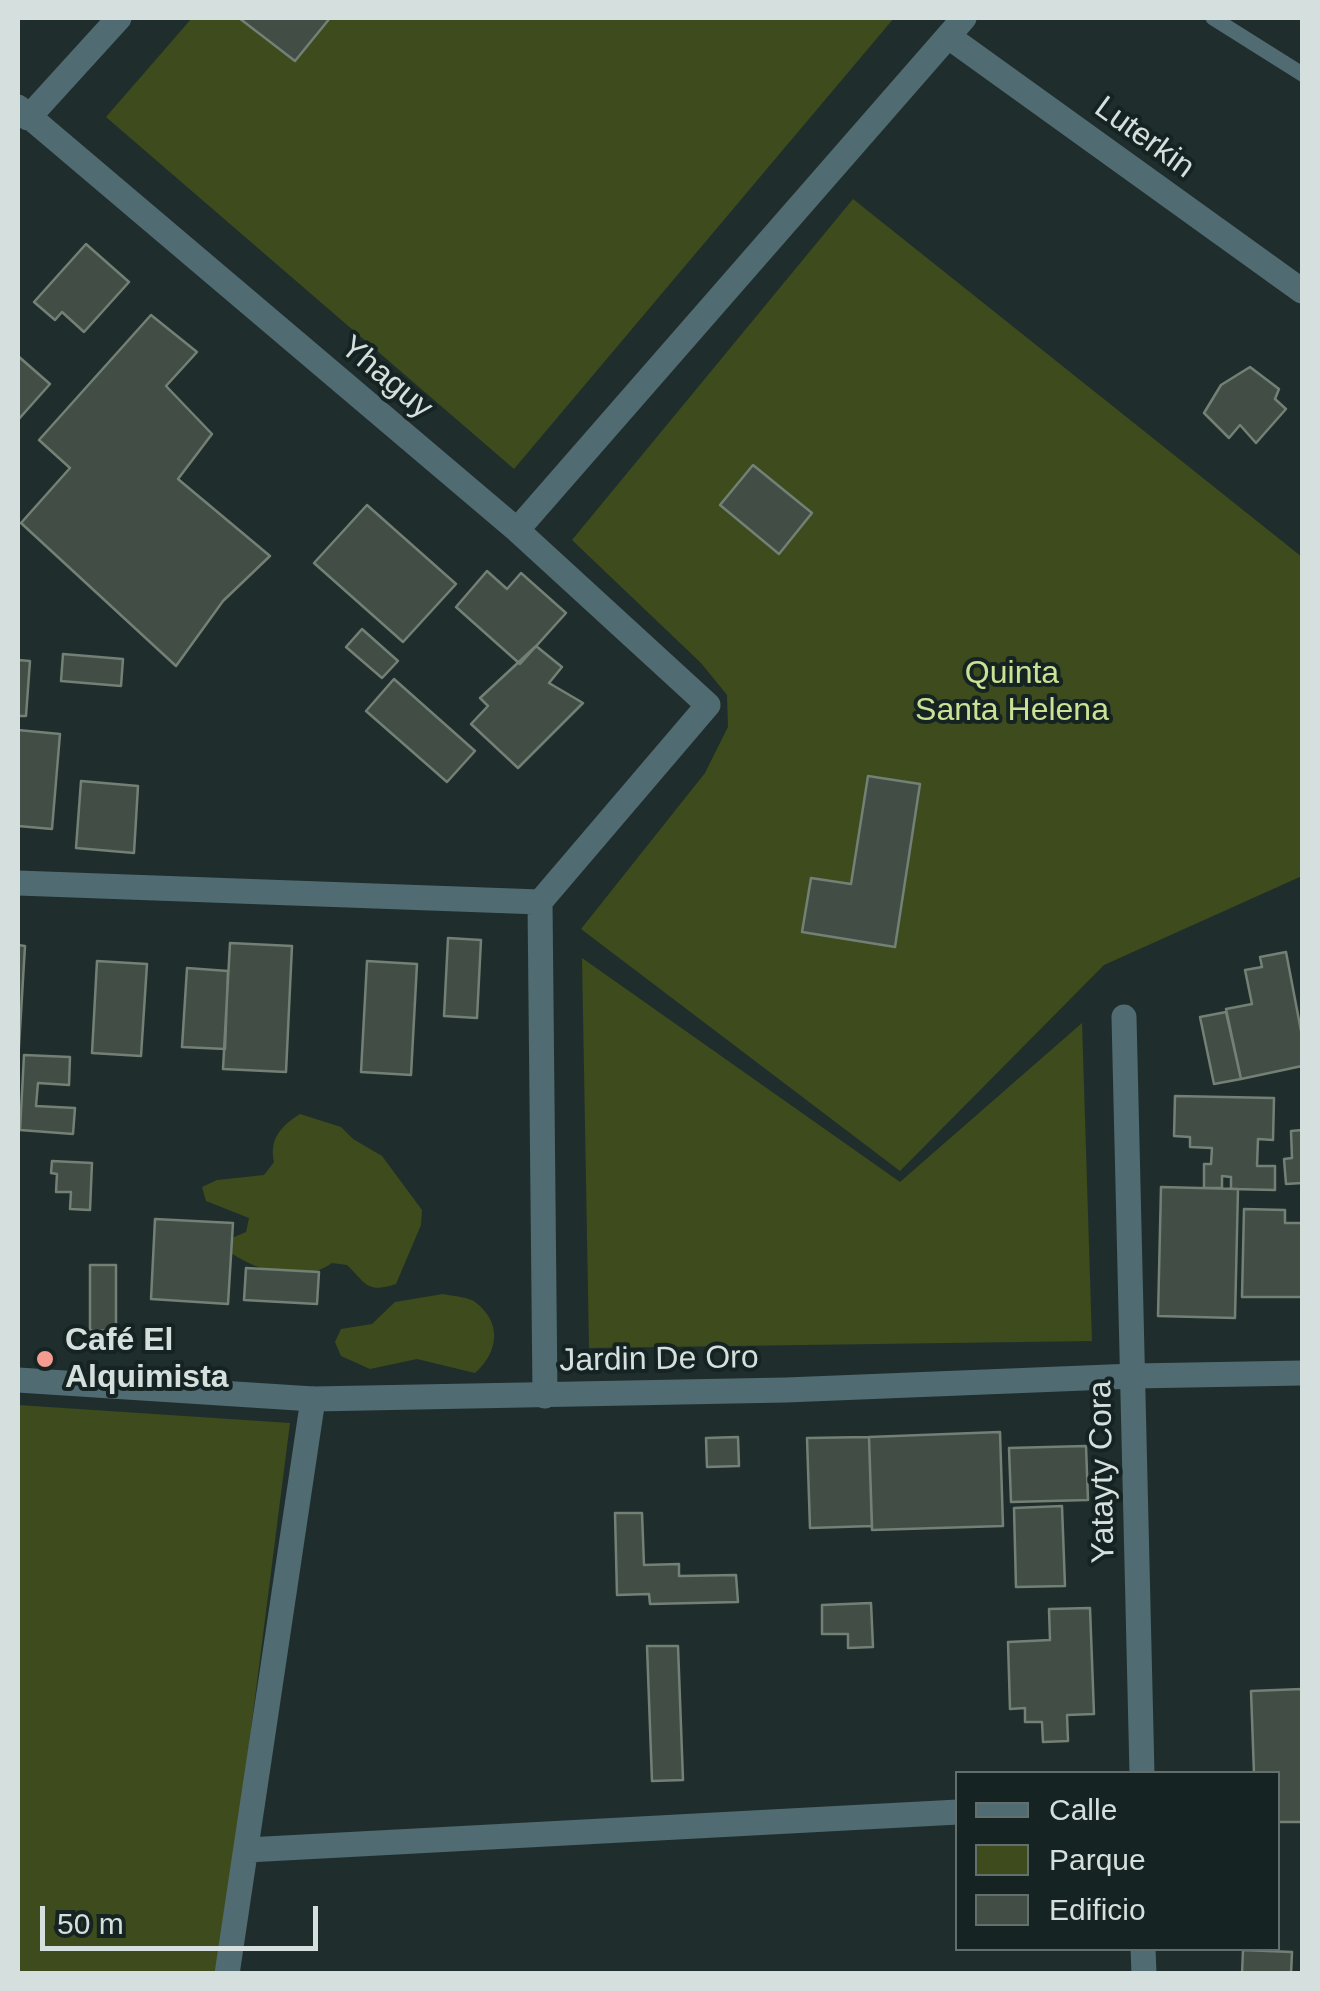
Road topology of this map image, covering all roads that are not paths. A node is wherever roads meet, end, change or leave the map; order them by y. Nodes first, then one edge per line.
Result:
1 (119, 18) edge
2 (1213, 18) edge
3 (956, 27) edge
4 (1302, 74) edge
5 (22, 112) edge
6 (1302, 291) edge
7 (516, 530) junction
8 (18, 883) edge
9 (540, 902) junction
10 (1124, 1017) dead end
11 (1302, 1374) edge
12 (1134, 1376) junction
13 (18, 1380) edge
14 (545, 1396) junction
15 (312, 1399) junction
16 (1142, 1771) edge
17 (955, 1812) edge
18 (247, 1850) junction
19 (227, 1974) edge

1 - 5 street
2 - 4 lane
3 - 6 street, Luterkin
3 - 7 street
5 - 7 street, Yhaguy
7 - 9 street, Yhaguy
8 - 9 street
9 - 14 street
10 - 12 street, Yatayty Cora
11 - 12 street, Jardin De Oro
12 - 14 street, Jardin De Oro
12 - 16 street, Yatayty Cora
13 - 15 street, Jardin De Oro
14 - 15 street, Jardin De Oro
15 - 18 street
17 - 18 street
18 - 19 street

